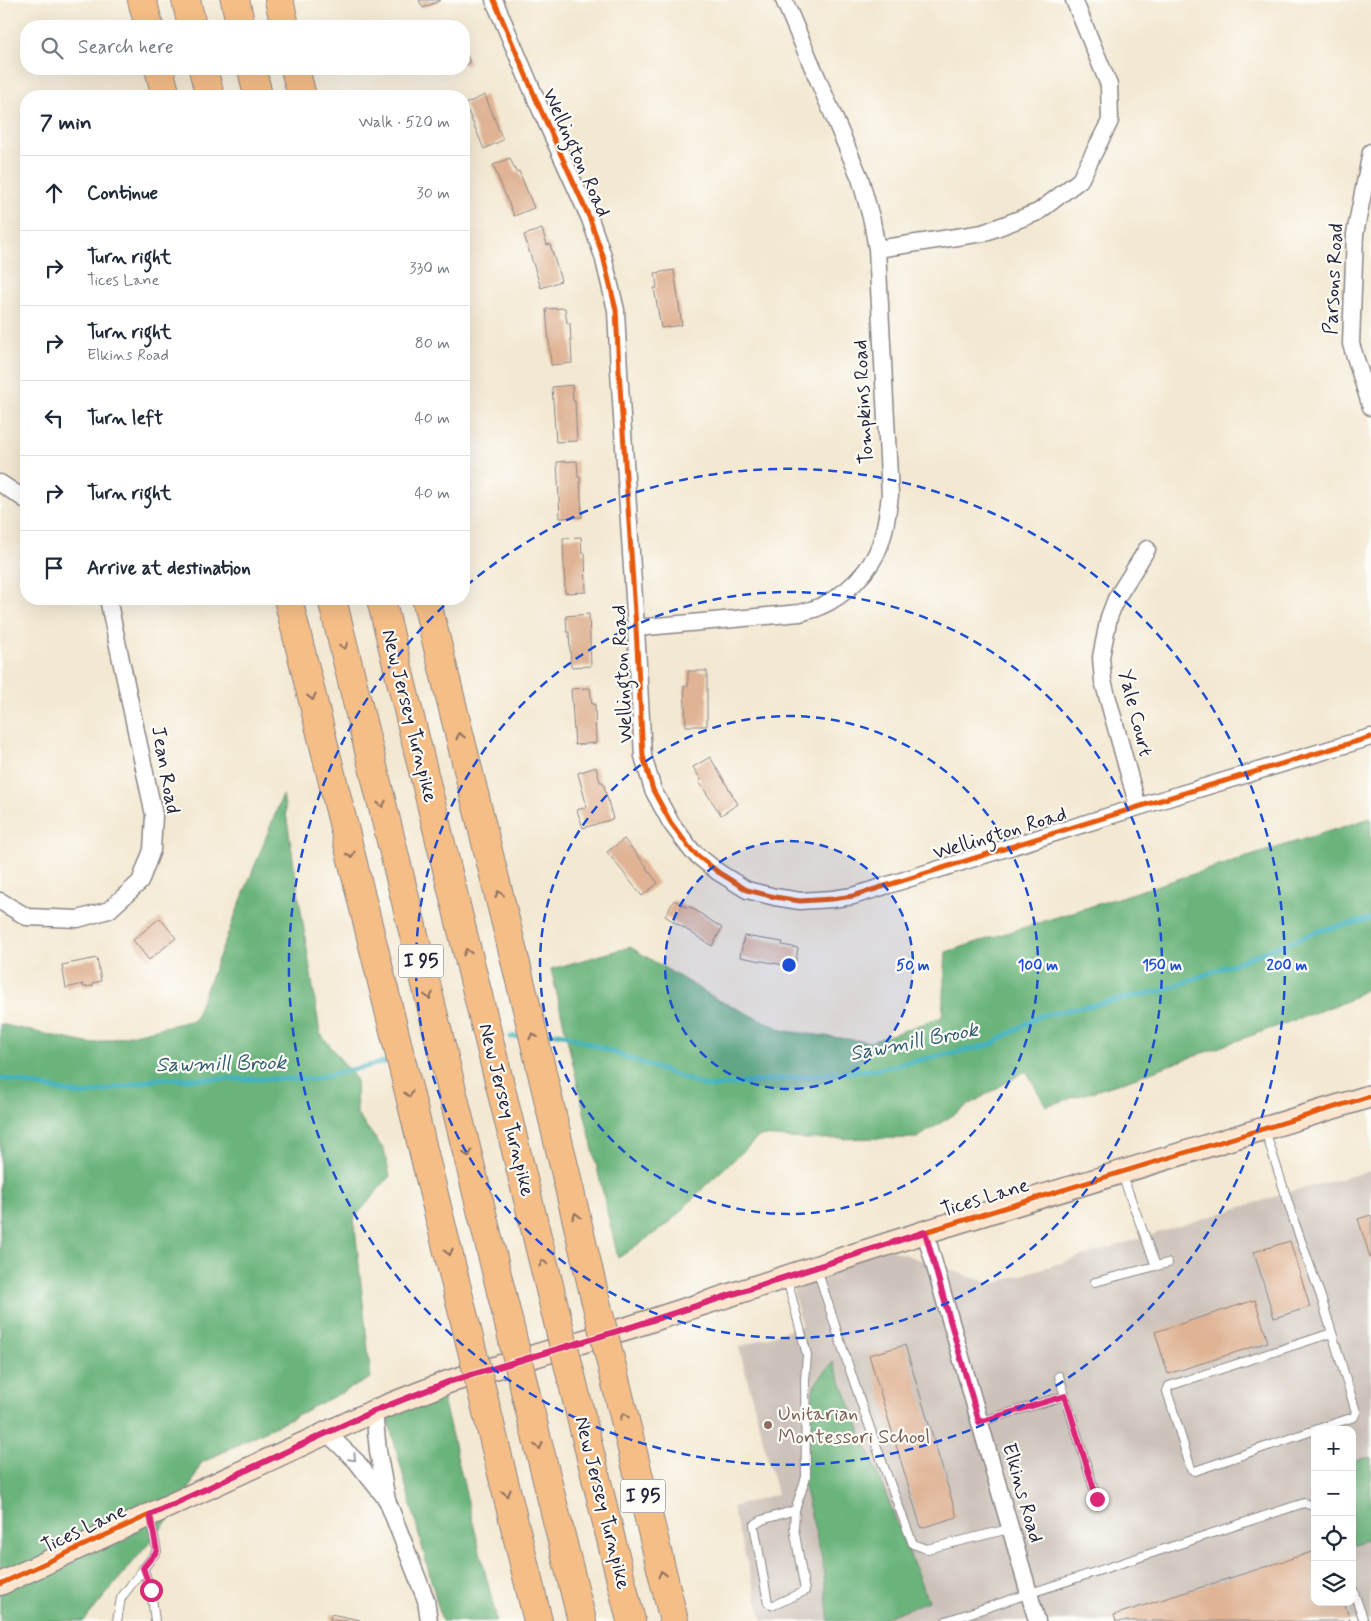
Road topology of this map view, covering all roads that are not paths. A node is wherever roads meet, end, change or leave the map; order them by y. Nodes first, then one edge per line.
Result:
1 (142, 0) edge
2 (186, 0) edge
3 (235, 0) edge
4 (278, 0) edge
5 (494, 0) edge
6 (784, 0) edge
7 (1074, 0) edge
8 (147, 20) edge
9 (191, 20) edge
10 (240, 20) edge
11 (283, 20) edge
12 (161, 75) edge
13 (205, 75) edge
14 (253, 75) edge
15 (297, 75) edge
16 (164, 90) edge
17 (208, 90) edge
18 (257, 90) edge
19 (301, 90) edge
20 (1371, 152) edge
21 (877, 248) junction
22 (1371, 407) edge
23 (0, 483) edge
24 (20, 496) edge
25 (1146, 548) dead end
26 (109, 605) edge
27 (289, 605) edge
28 (333, 605) edge
29 (382, 605) edge
30 (427, 605) edge
31 (636, 628) junction
32 (1371, 736) edge
33 (1138, 807) junction
34 (0, 901) edge
35 (1371, 1096) edge
36 (1264, 1129) junction
37 (1122, 1173) junction
38 (925, 1232) junction
39 (1168, 1263) dead end
40 (1156, 1266) junction
41 (816, 1267) junction
42 (786, 1277) junction
43 (1095, 1282) dead end
44 (1332, 1333) junction
45 (1060, 1376) dead end
46 (1065, 1396) junction
47 (374, 1411) junction
48 (979, 1422) junction
49 (1327, 1426) edge
50 (1311, 1431) edge
51 (328, 1433) junction
52 (1097, 1499) dead end
53 (387, 1500) junction
54 (1311, 1506) edge
55 (795, 1510) junction
56 (150, 1515) junction
57 (1009, 1529) junction
58 (143, 1568) junction
59 (0, 1584) edge
60 (1030, 1595) junction
61 (1356, 1598) edge
62 (117, 1621) edge
63 (155, 1621) edge
64 (429, 1621) edge
65 (538, 1621) edge
66 (582, 1621) edge
67 (631, 1621) edge
68 (674, 1621) edge
69 (946, 1621) edge
70 (1037, 1621) edge
71 (1364, 1621) edge

1 - 8 highway
2 - 9 highway
3 - 10 highway
4 - 11 highway
5 - 31 street, Wellington Road
6 - 21 street, Tompkins Road
7 - 21 street
12 - 16 highway
13 - 17 highway
14 - 18 highway
15 - 19 highway
20 - 22 street, Parsons Road
21 - 31 street, Tompkins Road
23 - 24 street
25 - 33 street, Yale Court
26 - 34 street, Jean Road
27 -> 65 highway, I 95, bridge
28 -> 66 highway, I 95, bridge
67 -> 29 highway, New Jersey Turnpike / I 95, bridge
68 -> 30 highway, New Jersey Turnpike / I 95, bridge
31 - 33 street, Wellington Road
32 - 33 street, Wellington Road
35 - 36 street, Tices Lane
36 - 37 street, Tices Lane
36 - 44 lane
37 - 38 street, Tices Lane
37 - 40 lane
38 - 41 street, Tices Lane
38 - 48 street, Elkins Road
39 - 40 lane
40 - 43 lane
41 - 42 street, Tices Lane
41 - 57 lane
42 - 47 street, Tices Lane
42 - 55 lane
44 - 49 lane
44 - 50 lane
45 - 46 lane
46 - 48 lane
46 - 52 lane
47 - 51 street, Tices Lane
47 - 53 street
48 - 57 street, Elkins Road
51 -> 53 street
51 - 56 street, Tices Lane
53 - 64 street
54 - 60 lane
55 - 55 lane
56 - 58 lane
56 - 59 street, Tices Lane
57 - 60 street, Elkins Road
58 - 62 lane
58 - 63 lane
60 - 69 lane
60 - 70 street, Elkins Road
61 - 71 lane

